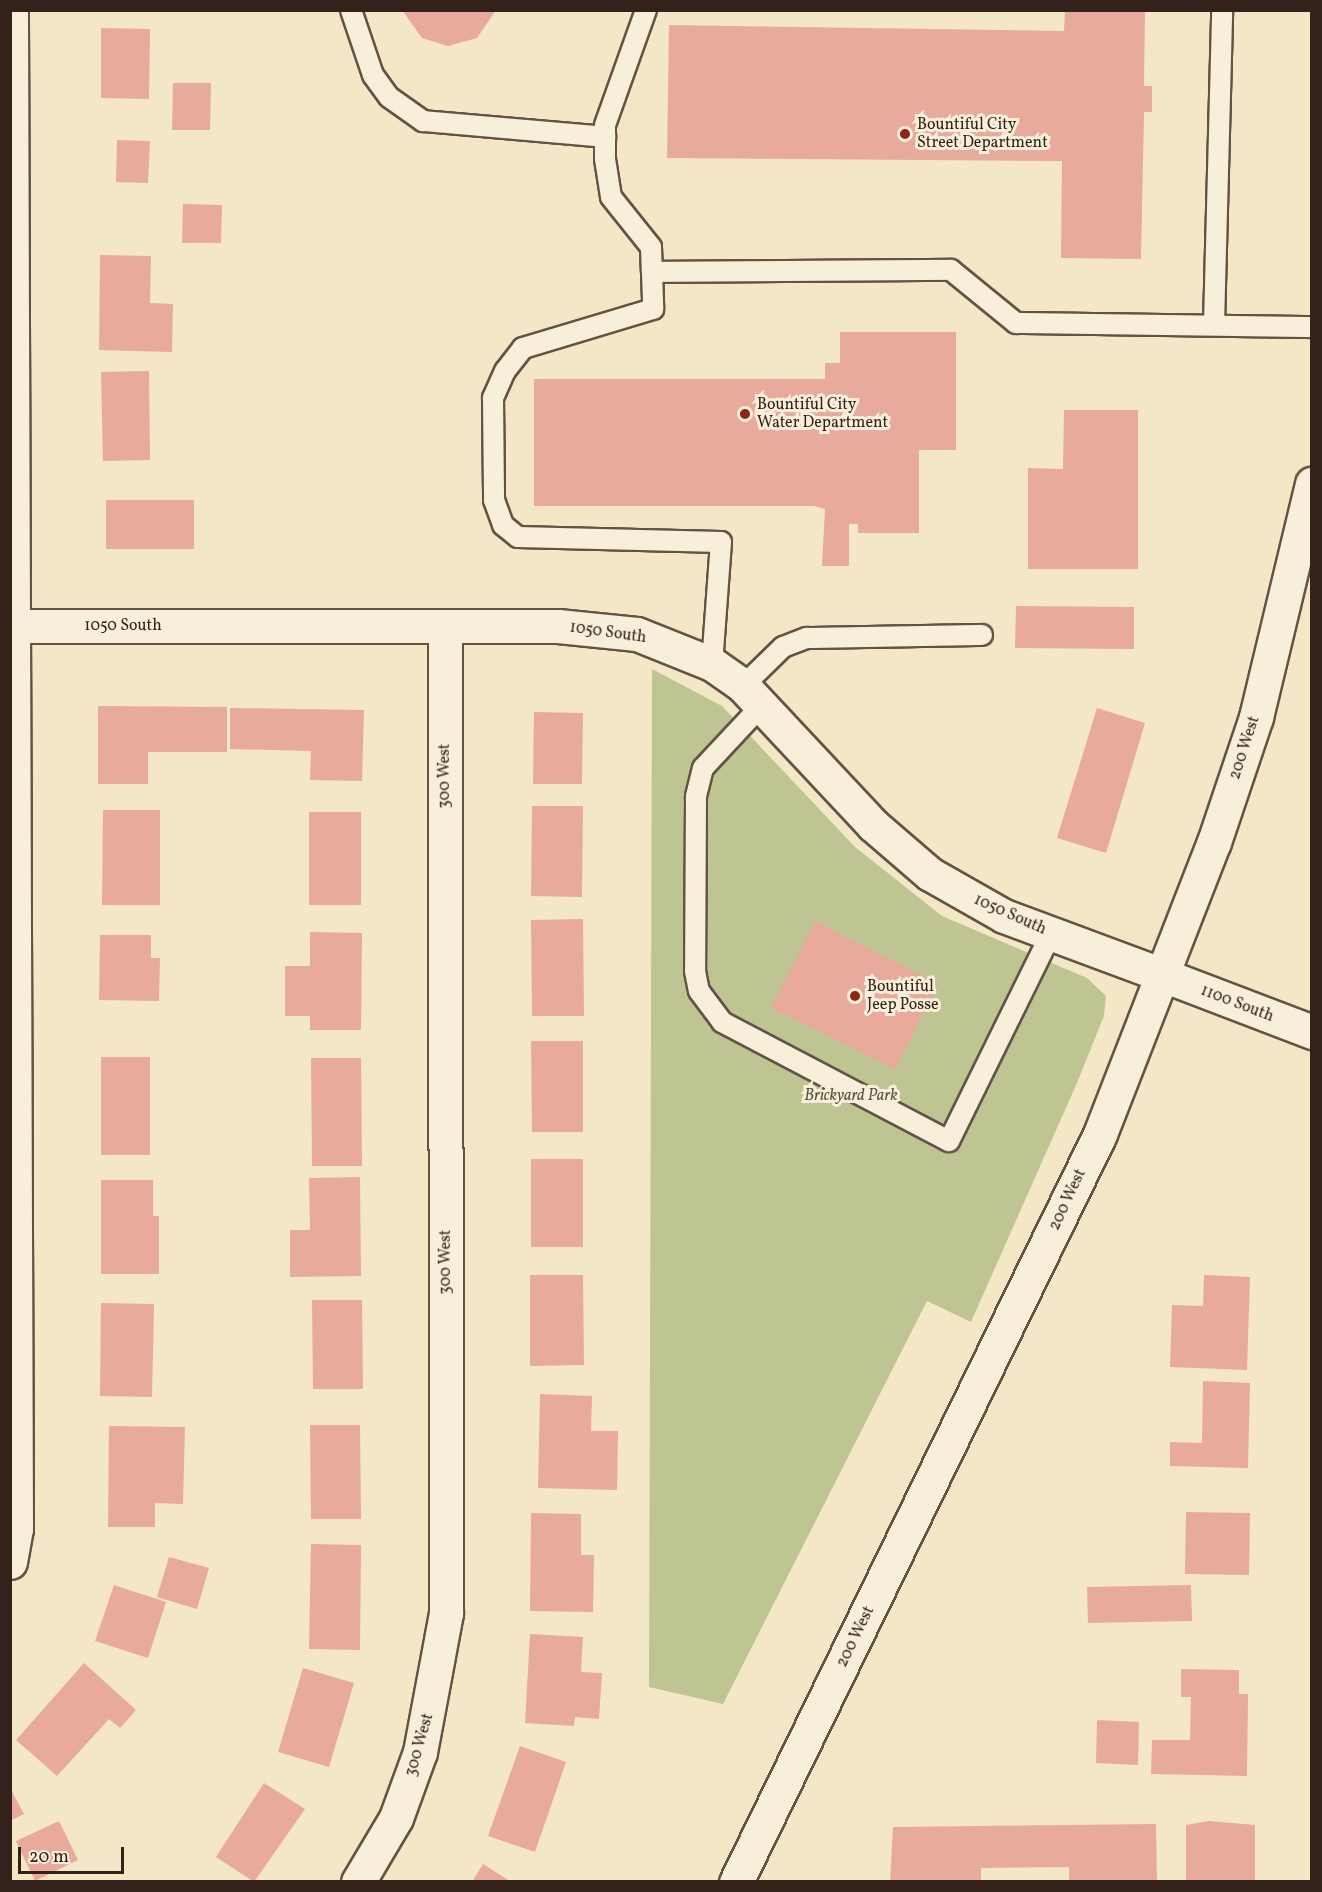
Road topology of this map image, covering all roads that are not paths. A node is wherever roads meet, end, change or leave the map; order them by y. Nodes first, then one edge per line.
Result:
1 (12, 10) edge
2 (351, 10) edge
3 (646, 10) edge
4 (1222, 10) edge
5 (605, 137) junction
6 (652, 272) junction
7 (1214, 324) junction
8 (1311, 327) edge
9 (1311, 484) edge
10 (12, 626) edge
11 (445, 626) junction
12 (982, 635) dead end
13 (712, 664) junction
14 (752, 695) junction
15 (1051, 934) junction
16 (1163, 975) junction
17 (1311, 1032) edge
18 (10, 1562) edge
19 (358, 1881) edge
20 (736, 1881) edge

1 - 10 street
2 - 5 lane
3 - 5 lane
4 - 7 lane
5 - 6 lane
6 - 7 lane
6 - 13 lane
7 - 8 lane
9 - 16 street, 200 West
10 - 11 street, 1050 South
10 - 18 street
11 - 13 street, 1050 South
11 - 19 street, 300 West
12 - 14 lane
13 - 14 street, 1050 South
14 - 15 street, 1050 South
14 - 15 lane
15 - 16 street, 1050 South
16 - 17 street, 1100 South
16 - 20 street, 200 West

